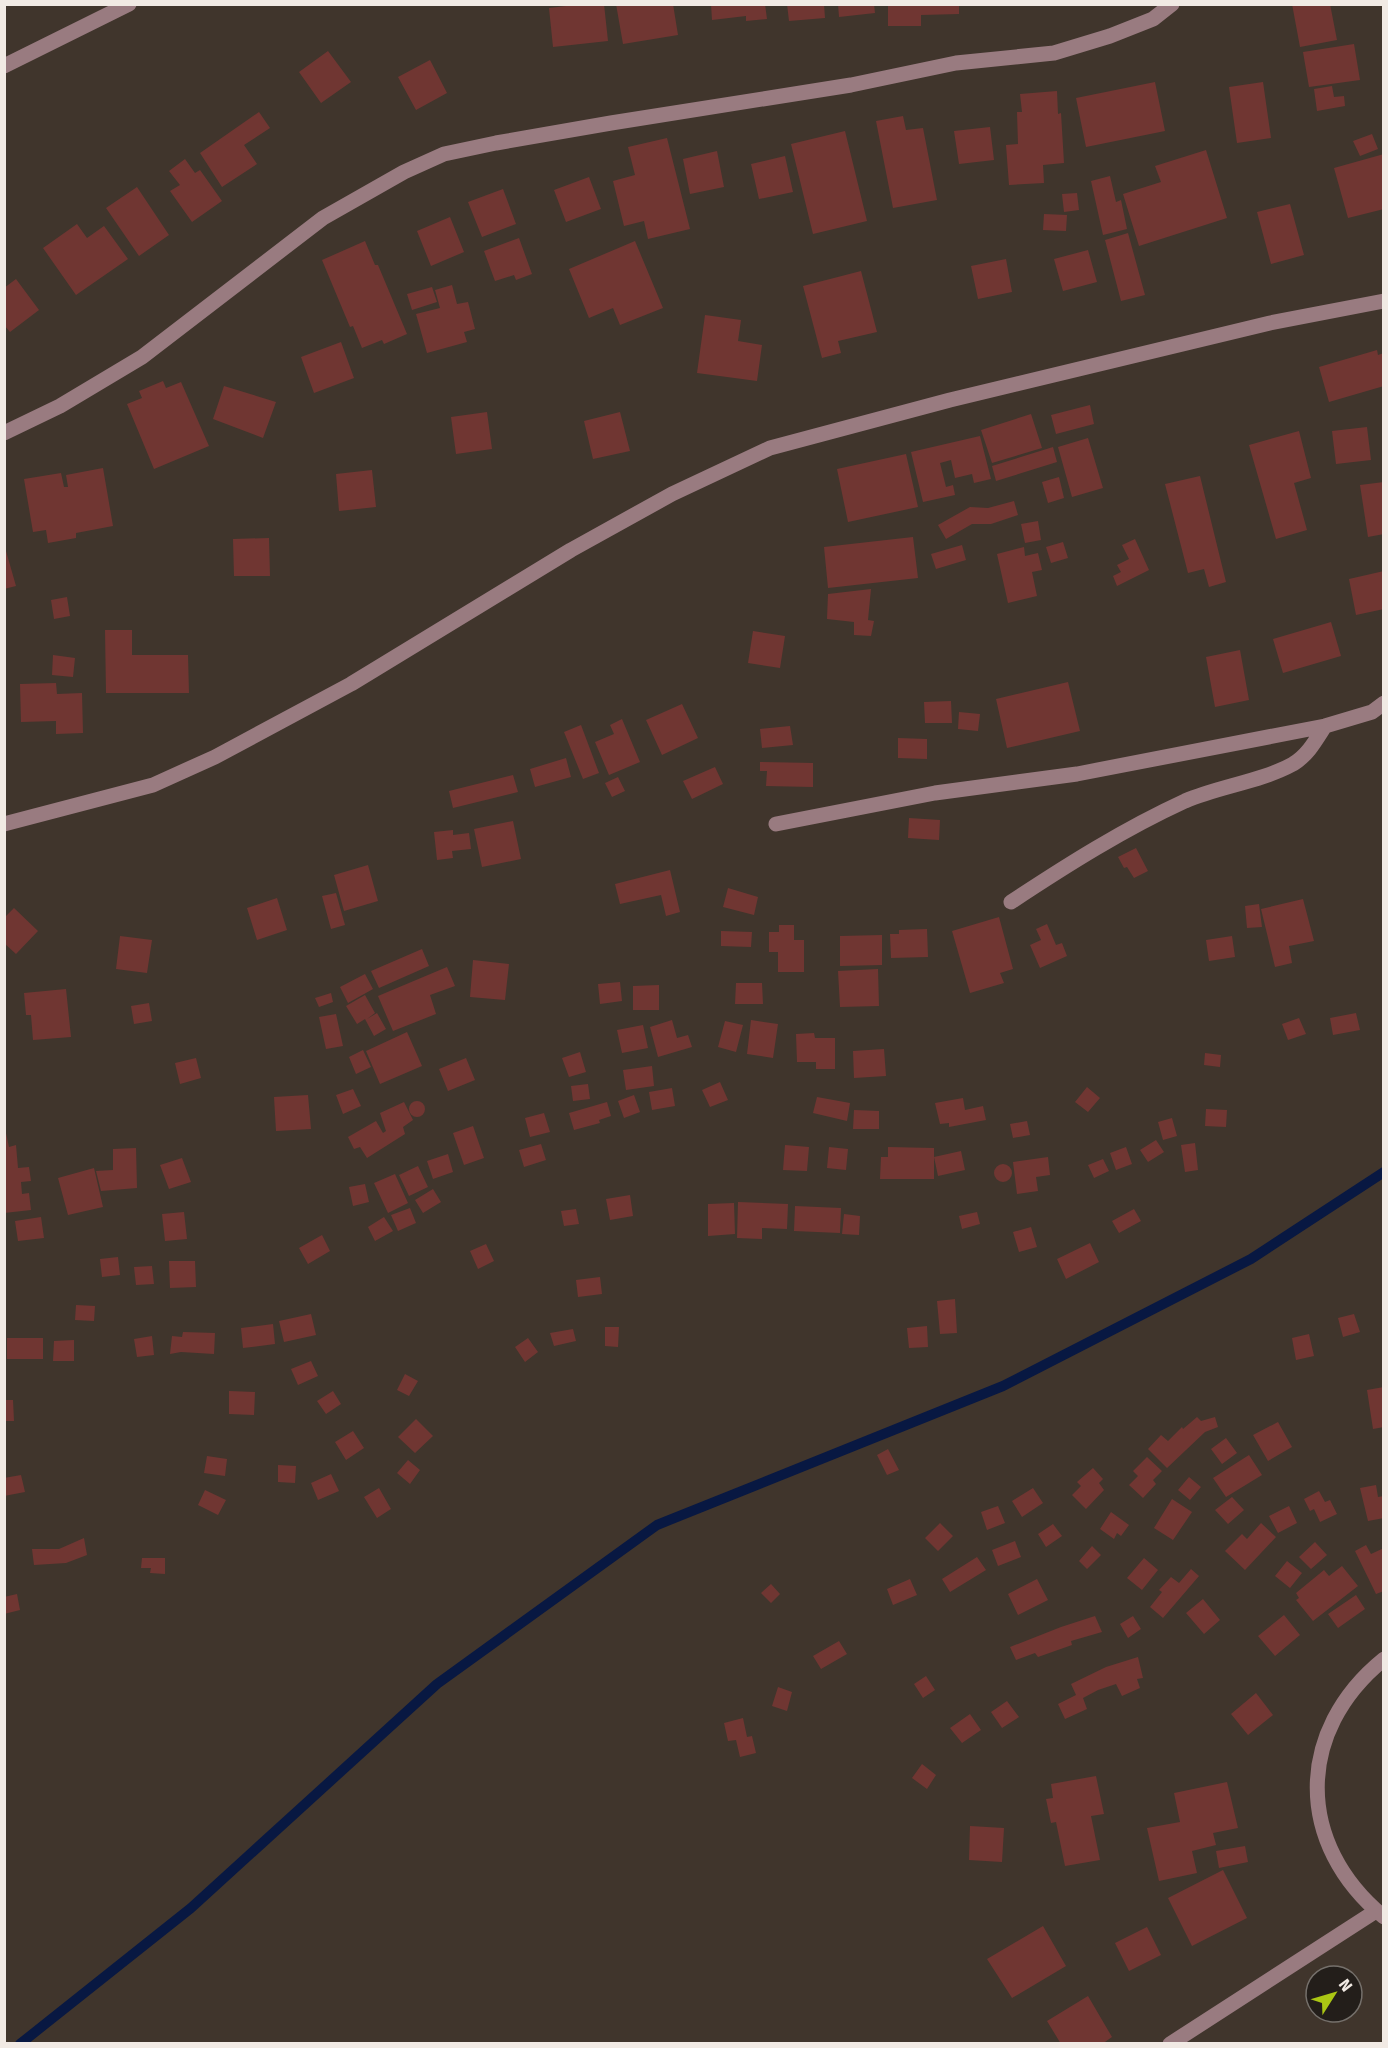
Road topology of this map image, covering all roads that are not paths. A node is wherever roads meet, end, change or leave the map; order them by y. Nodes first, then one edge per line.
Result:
1 (129, 4) edge
2 (1172, 4) edge
3 (4, 66) edge
4 (1383, 301) edge
5 (4, 433) edge
6 (1383, 703) edge
7 (1325, 726) junction
8 (4, 824) edge
9 (776, 824) dead end
10 (1011, 902) dead end
11 (1383, 1659) edge
12 (1380, 1914) edge
13 (1170, 2043) edge

1 - 3 street
2 - 5 street
4 - 8 street
6 - 7 street
7 - 9 street
7 - 10 street
11 - 12 street
12 - 13 street

